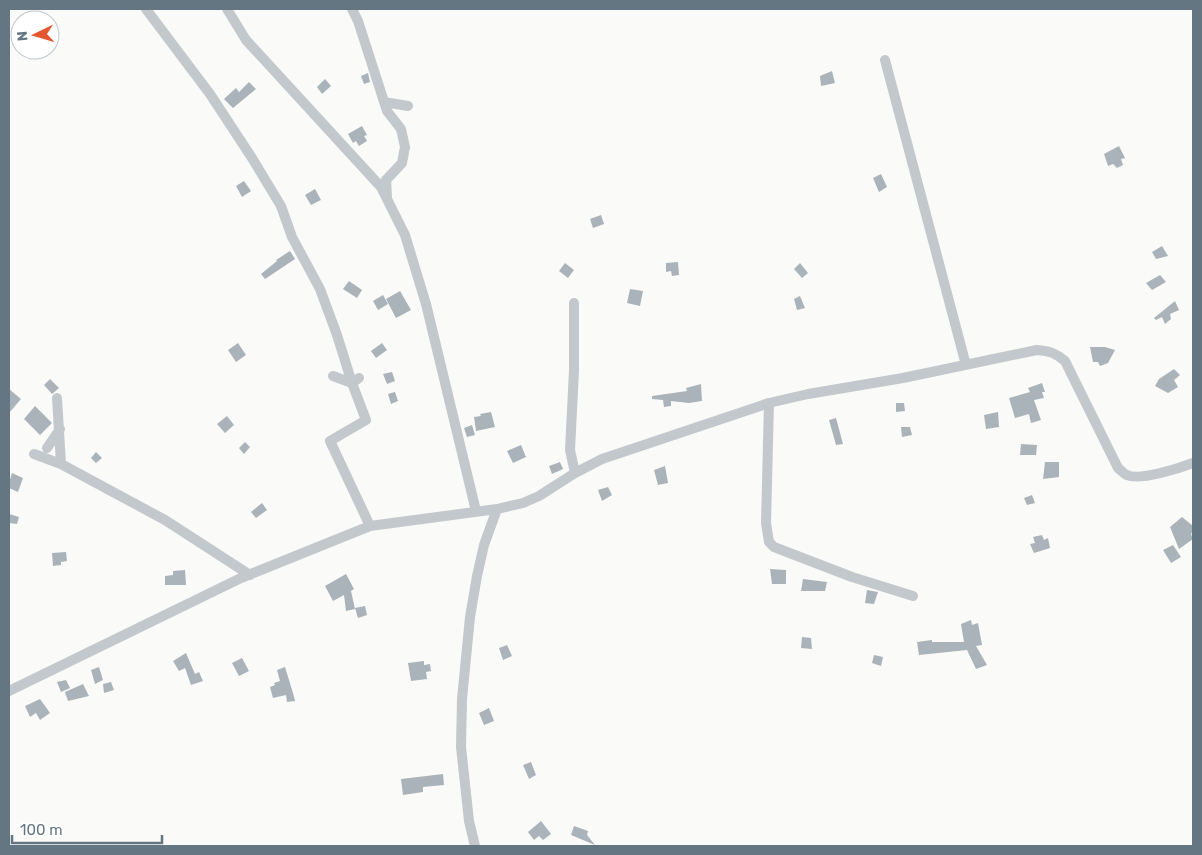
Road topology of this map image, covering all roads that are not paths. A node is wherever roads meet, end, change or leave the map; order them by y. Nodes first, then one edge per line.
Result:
1 (146, 9) edge
2 (227, 9) edge
3 (352, 9) edge
4 (885, 60) dead end
5 (384, 102) junction
6 (408, 106) dead end
7 (387, 200) junction
8 (574, 303) dead end
9 (966, 365) junction
10 (333, 376) dead end
11 (355, 380) junction
12 (57, 398) dead end
13 (769, 403) junction
14 (60, 429) junction
15 (47, 448) dead end
16 (34, 454) dead end
17 (1193, 463) edge
18 (61, 464) junction
19 (575, 473) junction
20 (497, 509) junction
21 (476, 511) junction
22 (370, 526) junction
23 (250, 575) junction
24 (913, 596) dead end
25 (9, 691) edge
26 (474, 846) edge

1 - 11 street
2 - 7 street
3 - 5 street
4 - 9 street
5 - 6 street
5 - 7 street
7 - 21 street
8 - 19 street
9 - 13 street
9 - 17 street
10 - 11 street
11 - 22 street
12 - 14 street
13 - 19 street
13 - 24 street
14 - 15 street
14 - 18 street
16 - 18 street
18 - 23 street
19 - 20 street
20 - 21 street
20 - 26 street
21 - 22 street
22 - 23 street
23 - 25 street

